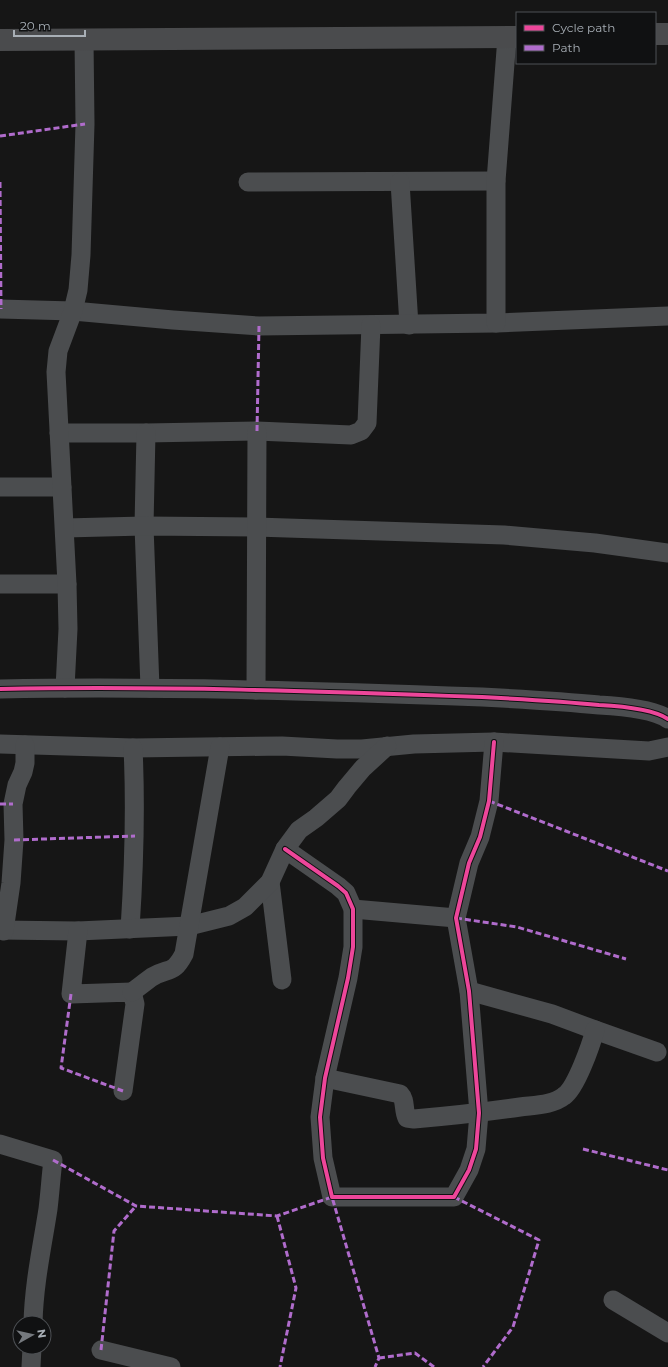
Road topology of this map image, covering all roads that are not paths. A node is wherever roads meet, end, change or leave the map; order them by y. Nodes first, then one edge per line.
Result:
1 (656, 34) edge
2 (668, 34) edge
3 (512, 37) edge
4 (0, 40) edge
5 (84, 40) junction
6 (496, 181) junction
7 (248, 182) dead end
8 (400, 182) junction
9 (0, 309) edge
10 (73, 311) junction
11 (668, 316) edge
12 (496, 323) junction
13 (371, 325) junction
14 (409, 325) junction
15 (257, 431) junction
16 (59, 433) junction
17 (146, 433) junction
18 (0, 487) edge
19 (62, 487) junction
20 (144, 526) junction
21 (256, 527) junction
22 (64, 528) junction
23 (668, 553) edge
24 (0, 584) edge
25 (67, 584) junction
26 (65, 688) junction
27 (150, 688) junction
28 (0, 689) edge
29 (256, 690) junction
30 (668, 719) edge
31 (494, 742) junction
32 (0, 744) edge
33 (25, 745) junction
34 (387, 746) junction
35 (220, 747) junction
36 (668, 747) edge
37 (133, 748) junction
38 (285, 848) junction
39 (270, 882) junction
40 (353, 909) junction
41 (456, 918) junction
42 (189, 926) junction
43 (130, 929) junction
44 (2, 930) edge
45 (78, 931) junction
46 (282, 980) dead end
47 (469, 991) junction
48 (132, 992) junction
49 (595, 1030) junction
50 (657, 1052) dead end
51 (325, 1078) junction
52 (123, 1091) dead end
53 (479, 1113) junction
54 (0, 1144) edge
55 (613, 1300) dead end
56 (33, 1315) edge
57 (668, 1333) edge
58 (101, 1350) dead end
59 (32, 1355) edge
60 (31, 1367) edge
61 (171, 1367) edge

1 - 2 street
3 - 5 street
3 - 6 street
4 - 5 street
5 - 10 street
6 - 8 street
6 - 12 street
7 - 8 street
8 - 14 street
9 - 10 street
10 - 13 street
10 - 16 street
11 - 12 street
12 - 14 street
13 - 14 street
13 - 15 street
15 - 17 street
15 - 21 street
16 - 17 street
16 - 19 street
17 - 20 street
18 - 19 street
19 - 22 street
20 - 21 street
20 - 22 street
20 - 27 street
21 - 23 street
21 - 29 street
22 - 25 street
24 - 25 street
25 - 26 street
26 - 27 street
26 - 28 street
27 - 29 street
29 - 30 street
31 - 34 street
31 - 36 street
31 - 41 street
32 - 33 street
33 - 37 street
33 - 44 street
34 - 35 street
34 - 38 street
35 - 37 street
35 - 42 street
37 - 43 street
38 - 39 street
38 - 40 street
39 - 42 street
39 - 46 street
40 - 41 street
40 - 51 street
41 - 47 street
42 - 43 street
42 - 48 street
43 - 45 street
44 - 45 street
45 - 48 street
47 - 49 street
47 - 53 street
48 - 52 street
49 - 50 street
49 - 53 street
51 - 53 street
51 - 53 street
54 - 56 street
55 - 57 street
58 - 61 street
59 - 60 street

